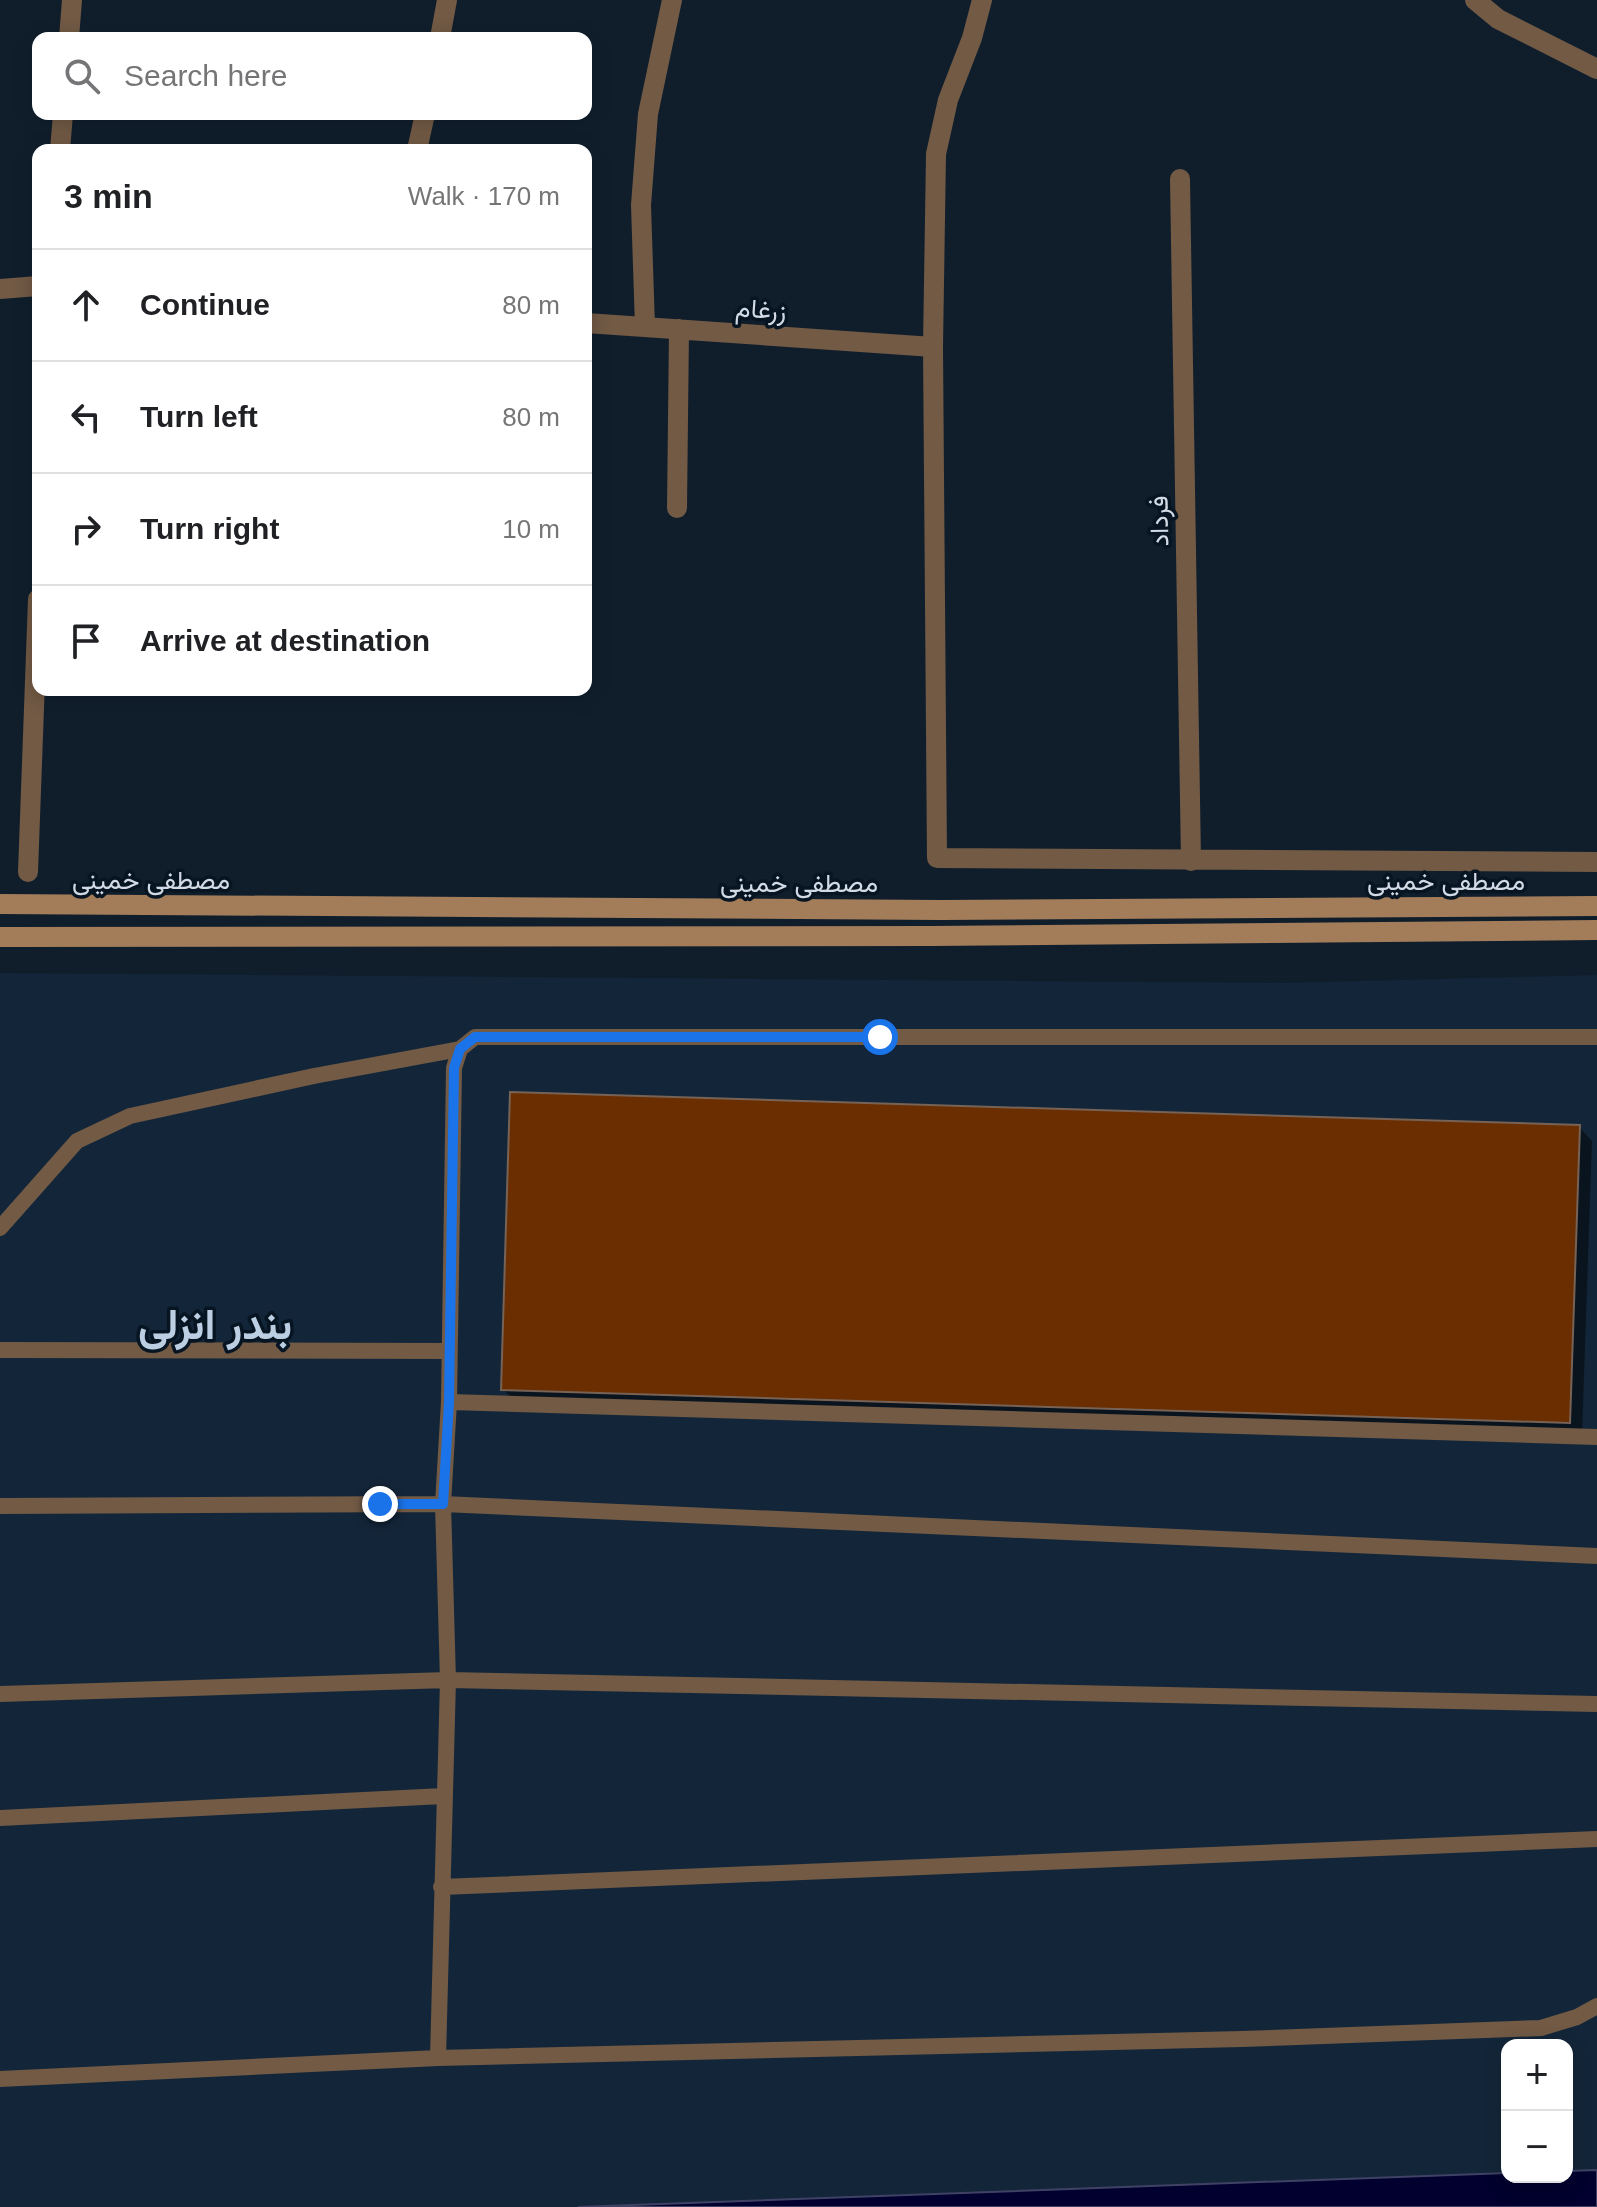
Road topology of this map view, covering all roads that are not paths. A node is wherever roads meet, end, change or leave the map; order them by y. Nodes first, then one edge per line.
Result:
1 (72, 0) edge
2 (447, 0) edge
3 (672, 0) edge
4 (982, 0) edge
5 (1475, 0) edge
6 (69, 32) edge
7 (441, 32) edge
8 (1597, 69) edge
9 (62, 120) edge
10 (424, 120) edge
11 (60, 144) edge
12 (418, 144) edge
13 (1180, 179) dead end
14 (32, 286) edge
15 (0, 289) edge
16 (592, 323) edge
17 (645, 327) junction
18 (679, 329) junction
19 (933, 347) junction
20 (677, 508) dead end
21 (34, 696) edge
22 (1191, 861) junction
23 (1597, 862) edge
24 (28, 872) dead end
25 (0, 904) edge
26 (1597, 906) edge
27 (1597, 930) edge
28 (0, 937) edge
29 (1597, 1037) edge
30 (460, 1049) junction
31 (0, 1228) edge
32 (0, 1350) edge
33 (449, 1351) junction
34 (449, 1402) junction
35 (1597, 1437) edge
36 (443, 1504) junction
37 (0, 1506) edge
38 (1597, 1556) edge
39 (448, 1680) junction
40 (0, 1694) edge
41 (1597, 1704) edge
42 (443, 1796) junction
43 (0, 1818) edge
44 (1597, 1839) edge
45 (441, 1887) junction
46 (1597, 2006) edge
47 (438, 2058) junction
48 (0, 2079) edge

1 - 6 street
2 - 7 street
3 - 17 street
4 - 19 street
5 - 8 street
9 - 11 street
10 - 12 street
13 - 22 street, فرداد
14 - 15 street
16 - 17 street, زرغام
17 - 18 street, زرغام
18 - 19 street, زرغام
18 - 20 street
19 - 22 street
21 - 24 street
22 - 23 street
25 - 26 main road, مصطفی خمینی
27 - 28 main road, مصطفی خمینی
29 - 30 lane
30 - 31 lane
30 - 33 lane
32 - 33 lane
33 - 34 lane
34 - 35 lane
34 - 36 lane
36 - 37 lane
36 - 38 lane
36 - 39 lane
39 - 40 lane
39 - 41 lane
39 - 42 lane
42 - 43 lane
42 - 45 lane
44 - 45 lane
45 - 47 lane
46 - 47 lane
47 - 48 lane

